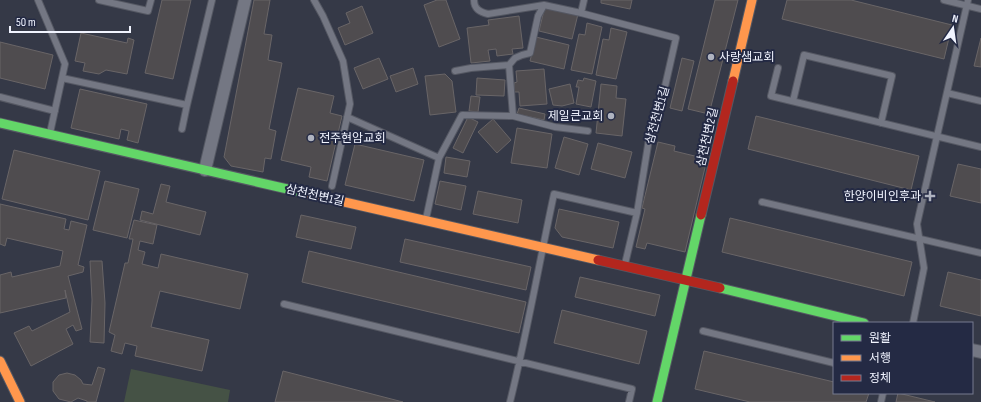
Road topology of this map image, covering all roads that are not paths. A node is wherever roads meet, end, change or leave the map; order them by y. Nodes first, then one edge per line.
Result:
1 (38, 0) edge
2 (99, 0) edge
3 (151, 0) edge
4 (212, 0) edge
5 (245, 0) edge
6 (314, 0) edge
7 (474, 0) edge
8 (584, 0) edge
9 (752, 0) edge
10 (944, 0) edge
11 (968, 3) edge
12 (544, 5) junction
13 (981, 9) edge
14 (581, 13) junction
15 (510, 66) junction
16 (778, 68) dead end
17 (455, 71) dead end
18 (62, 78) junction
19 (947, 93) junction
20 (0, 97) edge
21 (793, 101) junction
22 (981, 101) edge
23 (187, 105) junction
24 (55, 111) junction
25 (513, 116) junction
26 (347, 117) junction
27 (0, 123) edge
28 (881, 123) junction
29 (182, 129) dead end
30 (588, 131) dead end
31 (50, 135) junction
32 (937, 137) junction
33 (981, 147) edge
34 (439, 158) junction
35 (205, 170) junction
36 (332, 186) dead end
37 (762, 202) dead end
38 (636, 213) junction
39 (426, 220) junction
40 (919, 238) junction
41 (542, 248) junction
42 (981, 253) edge
43 (625, 266) junction
44 (686, 280) junction
45 (284, 304) dead end
46 (860, 322) edge
47 (912, 322) edge
48 (703, 331) dead end
49 (0, 361) edge
50 (520, 362) junction
51 (833, 364) edge
52 (20, 402) edge
53 (510, 402) edge
54 (629, 402) edge
55 (657, 402) edge

1 - 18 lane
2 - 3 lane
4 - 23 lane
5 - 35 street
6 - 26 lane, 삼천천변1길
7 - 12 lane
8 - 14 lane
9 - 44 street, 삼천천변2길
10 - 11 lane
11 - 13 lane
11 - 19 lane
12 - 14 lane
12 - 15 lane
14 - 38 lane, 삼천천변1길
15 - 17 lane
15 - 25 lane
16 - 21 lane
18 - 23 lane
18 - 24 lane
19 - 22 lane
19 - 32 lane
20 - 24 lane
21 - 28 lane
21 - 28 lane
23 - 29 lane
24 - 31 lane
25 - 30 lane
25 - 34 lane
26 - 34 lane
26 - 36 lane, 삼천천변1길
27 - 31 street, 삼천천변1길
28 - 32 lane
31 - 35 street, 삼천천변1길
32 - 33 lane
32 - 40 lane
34 - 39 lane
35 - 39 street, 삼천천변1길
37 - 40 lane
38 - 41 lane
38 - 43 lane, 삼천천변1길
39 - 41 street, 삼천천변1길
40 - 42 lane
40 - 47 lane
41 - 43 street, 삼천천변1길
41 - 50 lane
43 - 44 street, 삼천천변1길
44 - 46 street, 삼천천변1길
44 - 55 street, 삼천천변2길
45 - 50 lane
48 - 51 lane
49 - 52 street
50 - 53 lane
50 - 54 lane

